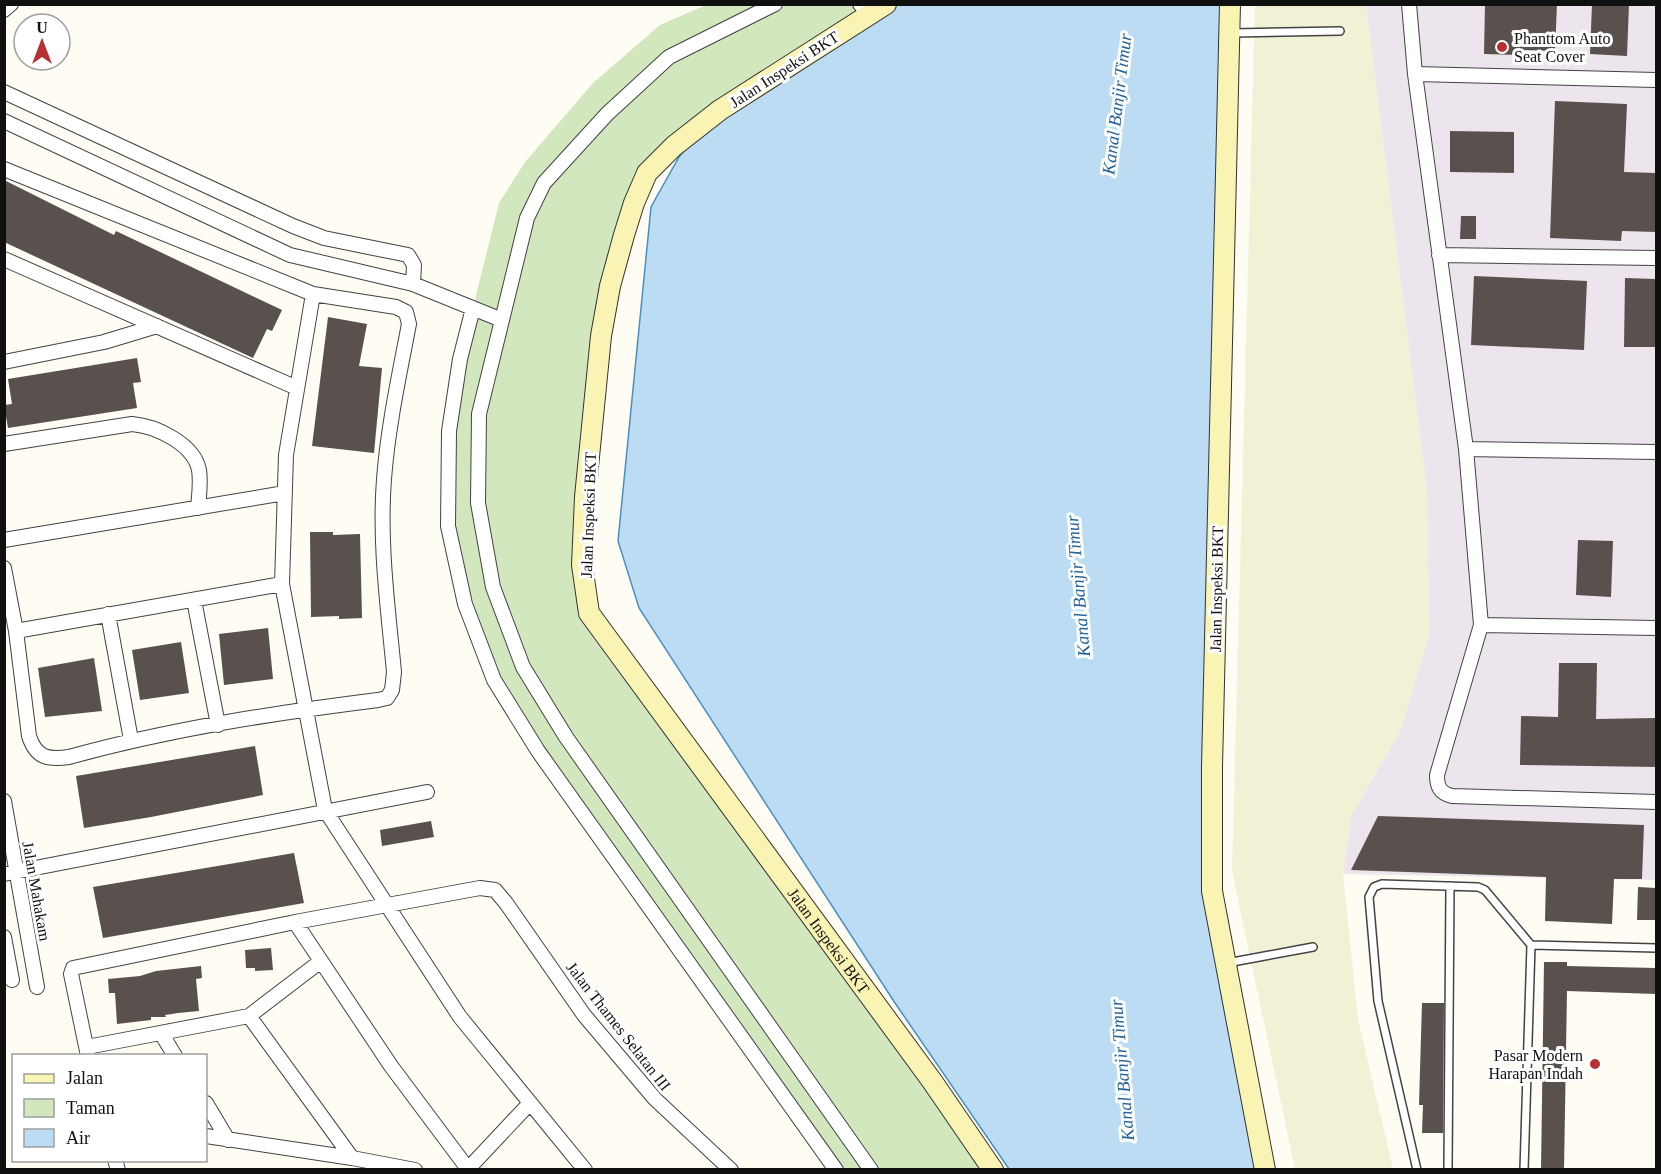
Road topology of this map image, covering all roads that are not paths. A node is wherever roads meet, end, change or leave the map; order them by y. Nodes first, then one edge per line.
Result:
1 (11, 4) edge
2 (775, 4) edge
3 (886, 4) edge
4 (1230, 4) edge
5 (1409, 4) edge
6 (864, 9) edge
7 (4, 10) edge
8 (1340, 31) dead end
9 (1229, 33) junction
10 (1415, 74) junction
11 (1656, 80) edge
12 (4, 92) edge
13 (4, 121) edge
14 (4, 169) edge
15 (1439, 255) junction
16 (1656, 258) edge
17 (4, 259) edge
18 (412, 284) junction
19 (313, 294) junction
20 (472, 308) junction
21 (502, 320) junction
22 (157, 326) junction
23 (4, 362) edge
24 (297, 388) junction
25 (4, 444) edge
26 (1466, 449) junction
27 (1656, 452) edge
28 (285, 493) junction
29 (198, 508) junction
30 (4, 540) edge
31 (4, 568) edge
32 (282, 584) junction
33 (194, 600) junction
34 (108, 614) junction
35 (1481, 625) junction
36 (1656, 628) edge
37 (16, 630) junction
38 (306, 709) junction
39 (218, 725) junction
40 (131, 740) junction
41 (427, 792) dead end
42 (4, 801) edge
43 (1656, 802) edge
44 (326, 810) junction
45 (11, 873) edge
46 (1450, 886) junction
47 (387, 905) junction
48 (295, 922) junction
49 (4, 937) edge
50 (1531, 945) junction
51 (1313, 947) dead end
52 (1656, 948) edge
53 (321, 961) junction
54 (1227, 963) junction
55 (12, 980) dead end
56 (37, 987) dead end
57 (249, 1016) junction
58 (160, 1033) junction
59 (88, 1051) edge
60 (174, 1054) edge
61 (530, 1103) junction
62 (207, 1106) edge
63 (207, 1136) edge
64 (228, 1140) junction
65 (352, 1158) junction
66 (466, 1169) edge
67 (584, 1169) edge
68 (415, 1170) edge
69 (731, 1170) edge
70 (836, 1170) edge
71 (871, 1170) edge
72 (993, 1170) edge
73 (1265, 1170) edge
74 (1418, 1170) edge
75 (1448, 1170) edge
76 (1524, 1170) edge

1 - 7 street
2 - 21 street
3 - 6 street, Jalan Inspeksi BKT
4 - 9 street, Jalan Inspeksi BKT
5 - 10 street
6 - 72 street, Jalan Inspeksi BKT
8 - 9 lane
9 - 54 street, Jalan Inspeksi BKT
10 - 11 street
10 - 15 street
12 - 18 street
13 - 18 street
14 - 19 street
15 - 16 street
15 - 26 street
17 - 22 street
18 - 20 street
19 - 24 street
19 - 38 street
20 - 21 street
20 - 70 street
21 - 71 street
22 - 23 street
22 - 24 street
24 - 28 street
25 - 29 street
26 - 27 street
26 - 35 street
28 - 29 street
28 - 32 street
29 - 30 street
31 - 37 street
32 - 33 street
32 - 38 street
33 - 34 street
33 - 39 street
34 - 37 street
34 - 40 street
35 - 36 street
35 - 43 street
37 - 40 street
38 - 39 street
38 - 44 street
39 - 40 street
41 - 44 street
42 - 45 street, Jalan Mahakam
44 - 45 street
44 - 47 street
45 - 56 street, Jalan Mahakam
46 - 50 lane
46 - 74 lane
46 - 75 lane
47 - 48 street
47 - 61 street
47 - 69 street, Jalan Thames Selatan III
48 - 53 street
48 - 59 street
49 - 55 street
50 - 52 lane
50 - 76 lane
51 - 54 lane
53 - 57 street
53 - 66 street
54 - 73 street, Jalan Inspeksi BKT
57 - 58 street
57 - 65 street
58 - 59 street
58 - 60 street
61 - 66 street
61 - 67 street
62 - 64 street
63 - 64 street
64 - 65 street
65 - 68 street

